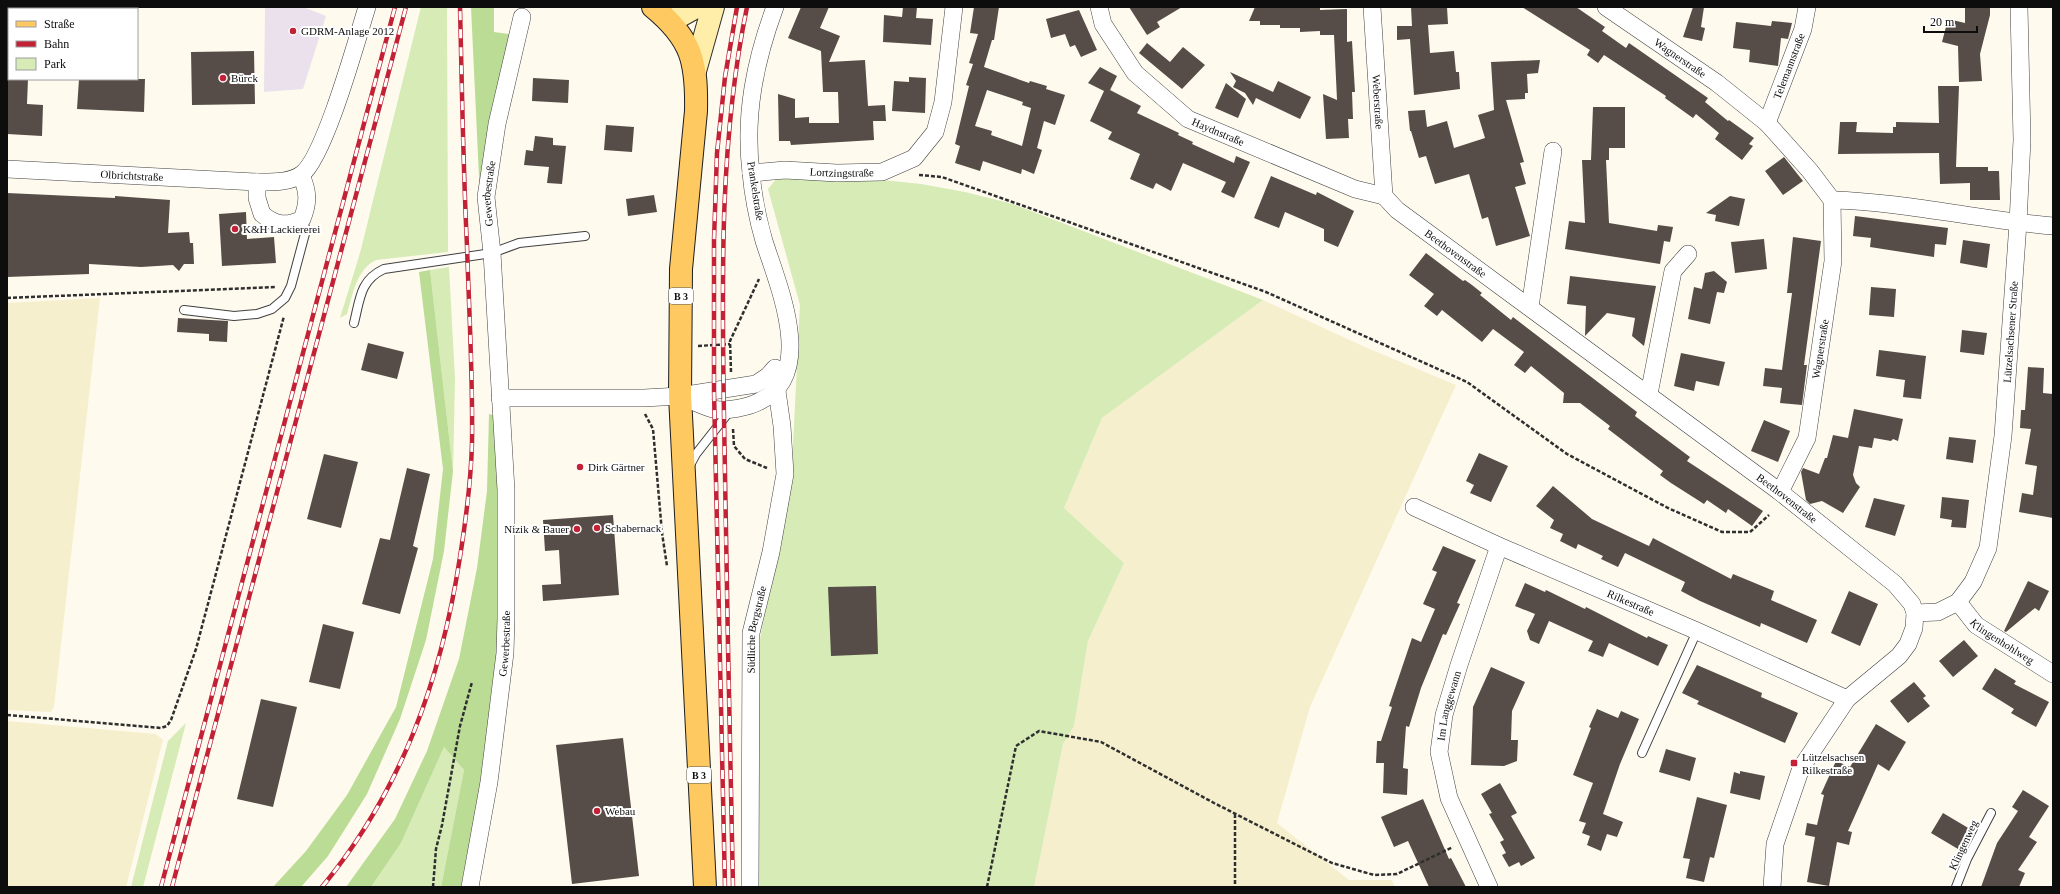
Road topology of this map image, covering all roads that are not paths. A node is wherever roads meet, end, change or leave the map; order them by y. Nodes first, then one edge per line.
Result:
1 (367, 7) edge
2 (653, 7) edge
3 (696, 7) edge
4 (713, 7) edge
5 (775, 7) edge
6 (954, 7) edge
7 (1099, 7) edge
8 (1372, 7) edge
9 (1606, 7) edge
10 (1807, 7) edge
11 (2019, 7) edge
12 (675, 14) edge
13 (522, 17) dead end
14 (695, 71) junction
15 (1767, 124) junction
16 (1553, 151) dead end
17 (7, 169) edge
18 (751, 173) junction
19 (301, 174) junction
20 (257, 182) junction
21 (1384, 196) junction
22 (1832, 200) junction
23 (302, 219) junction
24 (2018, 223) junction
25 (2053, 226) edge
26 (585, 236) dead end
27 (492, 253) junction
28 (1688, 254) dead end
29 (1530, 307) junction
30 (184, 310) dead end
31 (354, 322) dead end
32 (790, 351) junction
33 (768, 376) junction
34 (777, 391) junction
35 (1649, 394) junction
36 (680, 396) junction
37 (500, 398) junction
38 (732, 409) junction
39 (683, 478) junction
40 (1780, 492) junction
41 (1414, 507) dead end
42 (1499, 546) junction
43 (1958, 602) junction
44 (1915, 613) junction
45 (1697, 631) junction
46 (2053, 674) edge
47 (1847, 699) junction
48 (1642, 753) dead end
49 (1991, 813) dead end
50 (470, 887) edge
51 (705, 887) edge
52 (750, 887) edge
53 (1489, 887) edge
54 (1772, 887) edge
55 (1956, 887) edge

1 - 19 street
2 - 12 main road
3 - 12 main road
4 - 14 main road
5 - 18 street, Prankelstraße
6 - 18 street, Lortzingstraße
7 - 21 street, Haydnstraße
8 - 21 street, Weberstraße
9 - 15 street, Wagnerstraße
10 - 15 street, Telemannstraße
11 - 24 street, Lützelsachsener Straße
12 - 14 main road, B 3
13 - 27 street, Gewerbestraße
14 - 36 main road, B 3
15 - 22 street, Wagnerstraße
16 - 29 street
17 - 20 street, Olbrichtstraße
18 - 32 street, Prankelstraße
19 - 20 street, Olbrichtstraße
19 - 23 street
20 - 23 street
21 - 29 street, Beethovenstraße
22 - 24 street
22 - 40 street, Wagnerstraße
23 - 30 lane
24 - 25 street
24 - 43 street, Lützelsachsener Straße
26 - 27 lane
27 - 31 lane
27 - 37 street, Gewerbestraße
28 - 35 street
29 - 35 street, Beethovenstraße
32 - 33 street
32 - 34 street, Prankelstraße
33 - 34 street, Südliche Bergstraße
33 - 36 street
34 - 38 street, Prankelstraße
34 - 52 street, Südliche Bergstraße
35 - 40 street, Beethovenstraße
36 - 37 street
36 - 38 street, Prankelstraße
36 - 39 main road, B 3
37 - 50 street, Gewerbestraße
38 - 39 lane
39 - 51 main road, B 3
40 - 44 street, Beethovenstraße
41 - 42 street, Rilkestraße
42 - 45 street, Rilkestraße
42 - 53 street, Im Langgewann
43 - 44 street, Lützelsachsener Straße
43 - 46 street, Klingenhohlweg
44 - 47 street
45 - 47 street, Rilkestraße
45 - 48 lane
47 - 54 street
49 - 55 lane, Klingenweg

